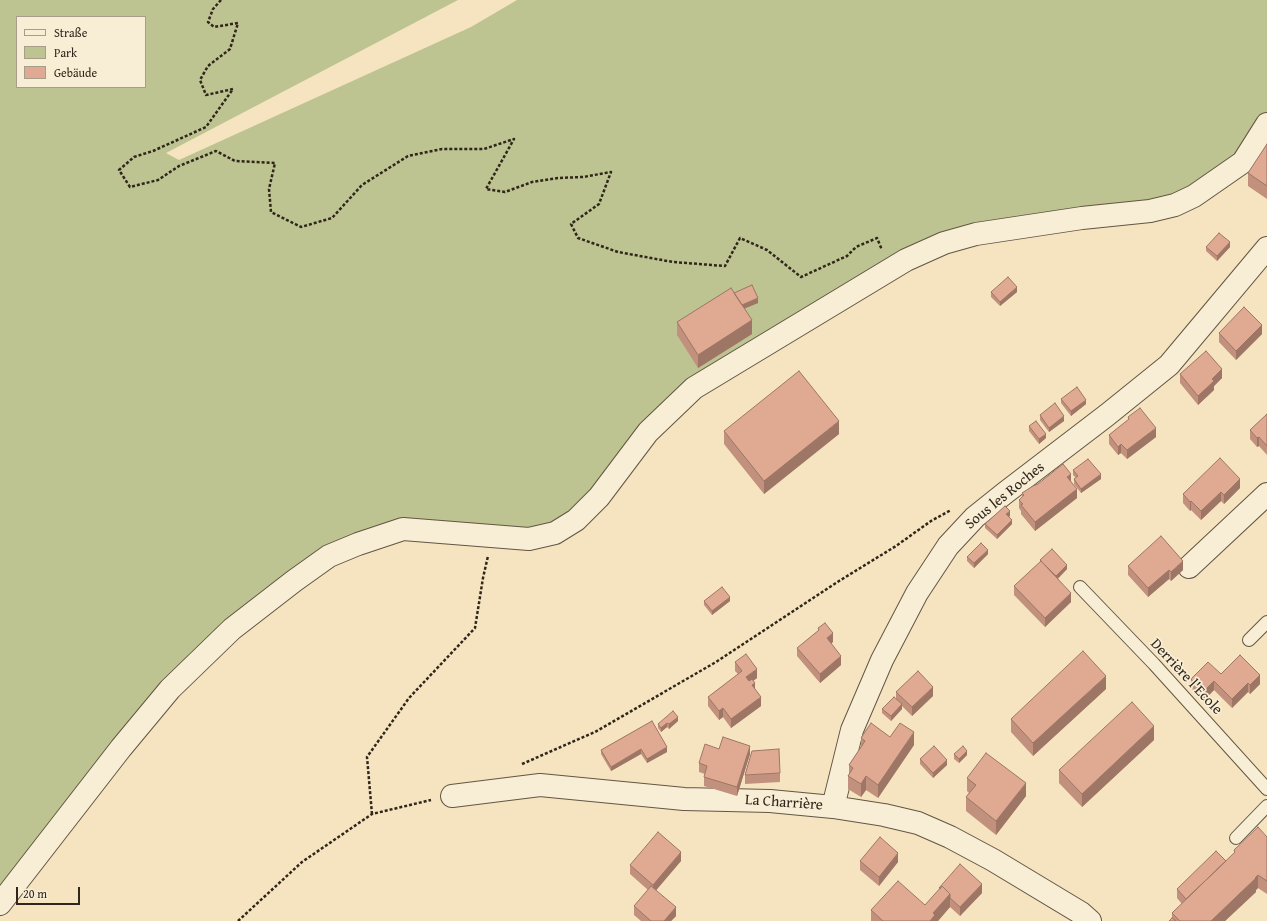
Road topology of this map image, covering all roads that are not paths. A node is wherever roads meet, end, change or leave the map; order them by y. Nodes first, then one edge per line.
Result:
1 (1267, 124) edge
2 (1267, 248) edge
3 (1267, 494) edge
4 (1189, 567) dead end
5 (1080, 588) dead end
6 (1267, 622) edge
7 (1250, 640) dead end
8 (1267, 789) edge
9 (452, 796) road end
10 (1267, 806) edge
11 (833, 807) junction
12 (1236, 838) dead end
13 (0, 904) edge
14 (1090, 921) edge

1 - 13 street
2 - 11 street, Sous les Roches
3 - 4 street
5 - 8 lane, Derrière l'Ecole
6 - 7 lane
9 - 11 street, La Charrière
10 - 12 lane
11 - 14 street, La Charrière

